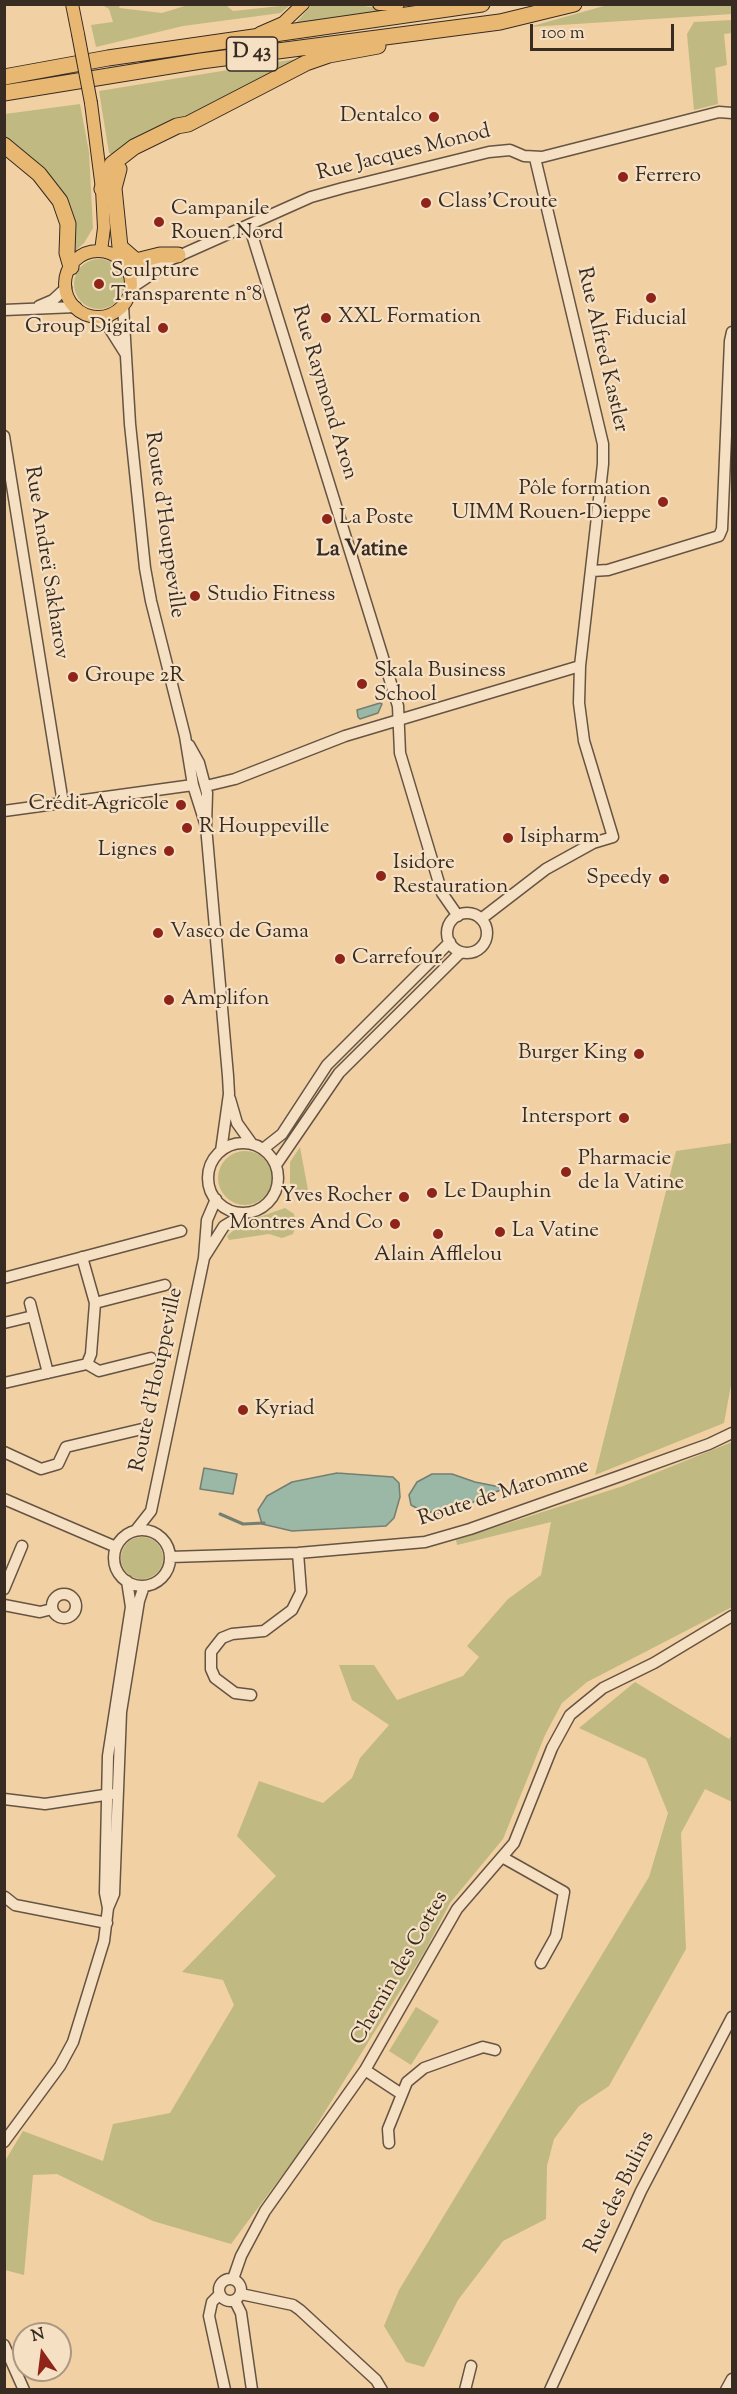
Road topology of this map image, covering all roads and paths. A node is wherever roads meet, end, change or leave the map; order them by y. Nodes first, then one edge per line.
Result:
1 (72, 4) edge
2 (303, 4) edge
3 (379, 4) edge
4 (398, 4) edge
5 (482, 4) edge
6 (574, 4) edge
7 (500, 22) junction
8 (249, 37) junction
9 (4, 77) edge
10 (4, 93) edge
11 (732, 113) edge
12 (188, 124) junction
13 (4, 146) edge
14 (535, 158) junction
15 (102, 189) junction
16 (249, 225) junction
17 (101, 252) junction
18 (178, 255) junction
19 (163, 263) junction
20 (124, 264) junction
21 (71, 267) junction
22 (66, 288) junction
23 (131, 288) junction
24 (123, 305) junction
25 (76, 307) junction
26 (4, 310) edge
27 (30, 310) junction
28 (92, 316) junction
29 (732, 332) edge
30 (125, 353) junction
31 (4, 436) edge
32 (592, 571) junction
33 (580, 666) junction
34 (398, 720) junction
35 (185, 736) junction
36 (193, 785) junction
37 (206, 786) junction
38 (206, 799) junction
39 (63, 803) junction
40 (4, 811) edge
41 (206, 826) junction
42 (458, 916) junction
43 (481, 919) junction
44 (450, 942) junction
45 (461, 952) junction
46 (229, 1094) junction
47 (257, 1146) junction
48 (221, 1151) junction
49 (276, 1165) junction
50 (216, 1199) junction
51 (246, 1213) junction
52 (181, 1231) dead end
53 (82, 1257) junction
54 (204, 1258) junction
55 (4, 1278) edge
56 (165, 1286) dead end
57 (30, 1303) dead end
58 (95, 1303) junction
59 (33, 1316) junction
60 (4, 1323) edge
61 (151, 1359) dead end
62 (87, 1364) junction
63 (48, 1373) junction
64 (4, 1383) edge
65 (142, 1429) dead end
66 (732, 1433) edge
67 (4, 1452) edge
68 (4, 1499) edge
69 (151, 1510) junction
70 (136, 1530) junction
71 (158, 1534) junction
72 (22, 1546) dead end
73 (116, 1547) junction
74 (298, 1553) junction
75 (170, 1557) junction
76 (127, 1581) junction
77 (144, 1586) junction
78 (4, 1589) edge
79 (4, 1605) edge
80 (52, 1609) dead end
81 (732, 1616) edge
82 (251, 1695) dead end
83 (113, 1756) junction
84 (111, 1794) junction
85 (4, 1798) edge
86 (502, 1857) junction
87 (5, 1897) edge
88 (107, 1923) junction
89 (541, 1963) dead end
90 (732, 2017) edge
91 (495, 2050) dead end
92 (365, 2070) junction
93 (400, 2093) junction
94 (4, 2142) edge
95 (390, 2143) dead end
96 (233, 2279) junction
97 (220, 2294) junction
98 (238, 2297) junction
99 (4, 2345) edge
100 (4, 2360) edge
101 (471, 2366) dead end
102 (732, 2379) edge
103 (18, 2390) edge
104 (24, 2390) edge
105 (225, 2390) edge
106 (252, 2390) edge
107 (382, 2390) edge
108 (465, 2390) edge
109 (550, 2390) edge
110 (726, 2390) edge

1 - 15 main road, bridge
2 - 8 main road
3 - 4 main road
5 - 8 highway, D 43
6 - 7 highway, D 43
7 - 10 highway, D 43
7 - 12 highway
8 - 9 highway, D 43
11 - 14 street, Rue Jacques Monod
12 - 15 highway
12 - 18 highway
13 - 21 highway
14 - 16 street, Rue Jacques Monod
14 - 32 street, Rue Alfred Kastler
15 - 17 main road
16 - 18 street, Rue Jacques Monod
16 - 34 street, Rue Raymond Aron
17 - 20 main road
17 - 21 main road
18 - 19 street, Rue Jacques Monod
19 - 20 street, Rue Jacques Monod
19 - 23 street, Rue Jacques Monod
20 - 23 main road
21 - 22 main road
22 - 25 main road
22 - 27 street
23 - 24 main road
24 - 28 main road
24 - 30 street, Route d'Houppeville
25 - 27 street
25 - 28 main road
26 - 27 street
28 - 30 street, Route d'Houppeville
29 - 32 street
30 - 35 street, Route d'Houppeville
31 - 39 street, Rue Andreï Sakharov
32 - 33 street, Rue Alfred Kastler
33 - 34 street
33 - 43 street, Rue Alfred Kastler
34 - 37 street
34 - 42 street, Rue Raymond Aron
35 - 36 street, Route d'Houppeville
35 - 37 street, Route d'Houppeville
36 - 38 street
36 - 39 street
36 - 41 street, Route d'Houppeville
37 - 38 street, Route d'Houppeville
38 - 41 street, Route d'Houppeville
39 - 40 street
41 - 46 street, Route d'Houppeville
42 - 43 street
42 - 44 street
43 - 45 street
44 - 45 street
44 - 47 street
45 - 49 street
46 - 47 street, Route d'Houppeville
46 - 48 street, Route d'Houppeville
47 - 48 street
47 - 49 street
48 - 50 street
49 - 51 street
50 - 51 street
50 - 54 street, Route d'Houppeville
51 - 54 street, Route d'Houppeville
52 - 53 street
53 - 55 street
53 - 58 street
54 - 69 street, Route d'Houppeville
56 - 58 street
57 - 59 street
58 - 62 street
59 - 60 street
59 - 63 street
61 - 62 street
62 - 63 street
63 - 64 street
65 - 67 street
66 - 74 street, Route de Maromme
68 - 73 street
69 - 70 street, Route d'Houppeville
69 - 71 street, Route d'Houppeville
70 - 71 street
70 - 73 street
71 - 75 street
72 - 78 street
73 - 76 street
74 - 75 street, Route de Maromme
74 - 82 street
75 - 77 street
76 - 77 street
76 - 83 street
77 - 83 street
79 - 80 street
81 - 86 street, Chemin des Cottes
83 - 84 street
84 - 85 street
84 - 88 street
86 - 89 street
86 - 92 street, Chemin des Cottes
87 - 88 street
88 - 94 street
90 - 109 street, Rue des Bulins
91 - 93 street
92 - 93 street
92 - 96 street, Chemin des Cottes
93 - 95 street
96 - 97 street
96 - 98 street
97 - 98 street
97 - 105 street
98 - 106 street
98 - 107 street
99 - 104 street
100 - 103 street
101 - 108 street
102 - 110 street

